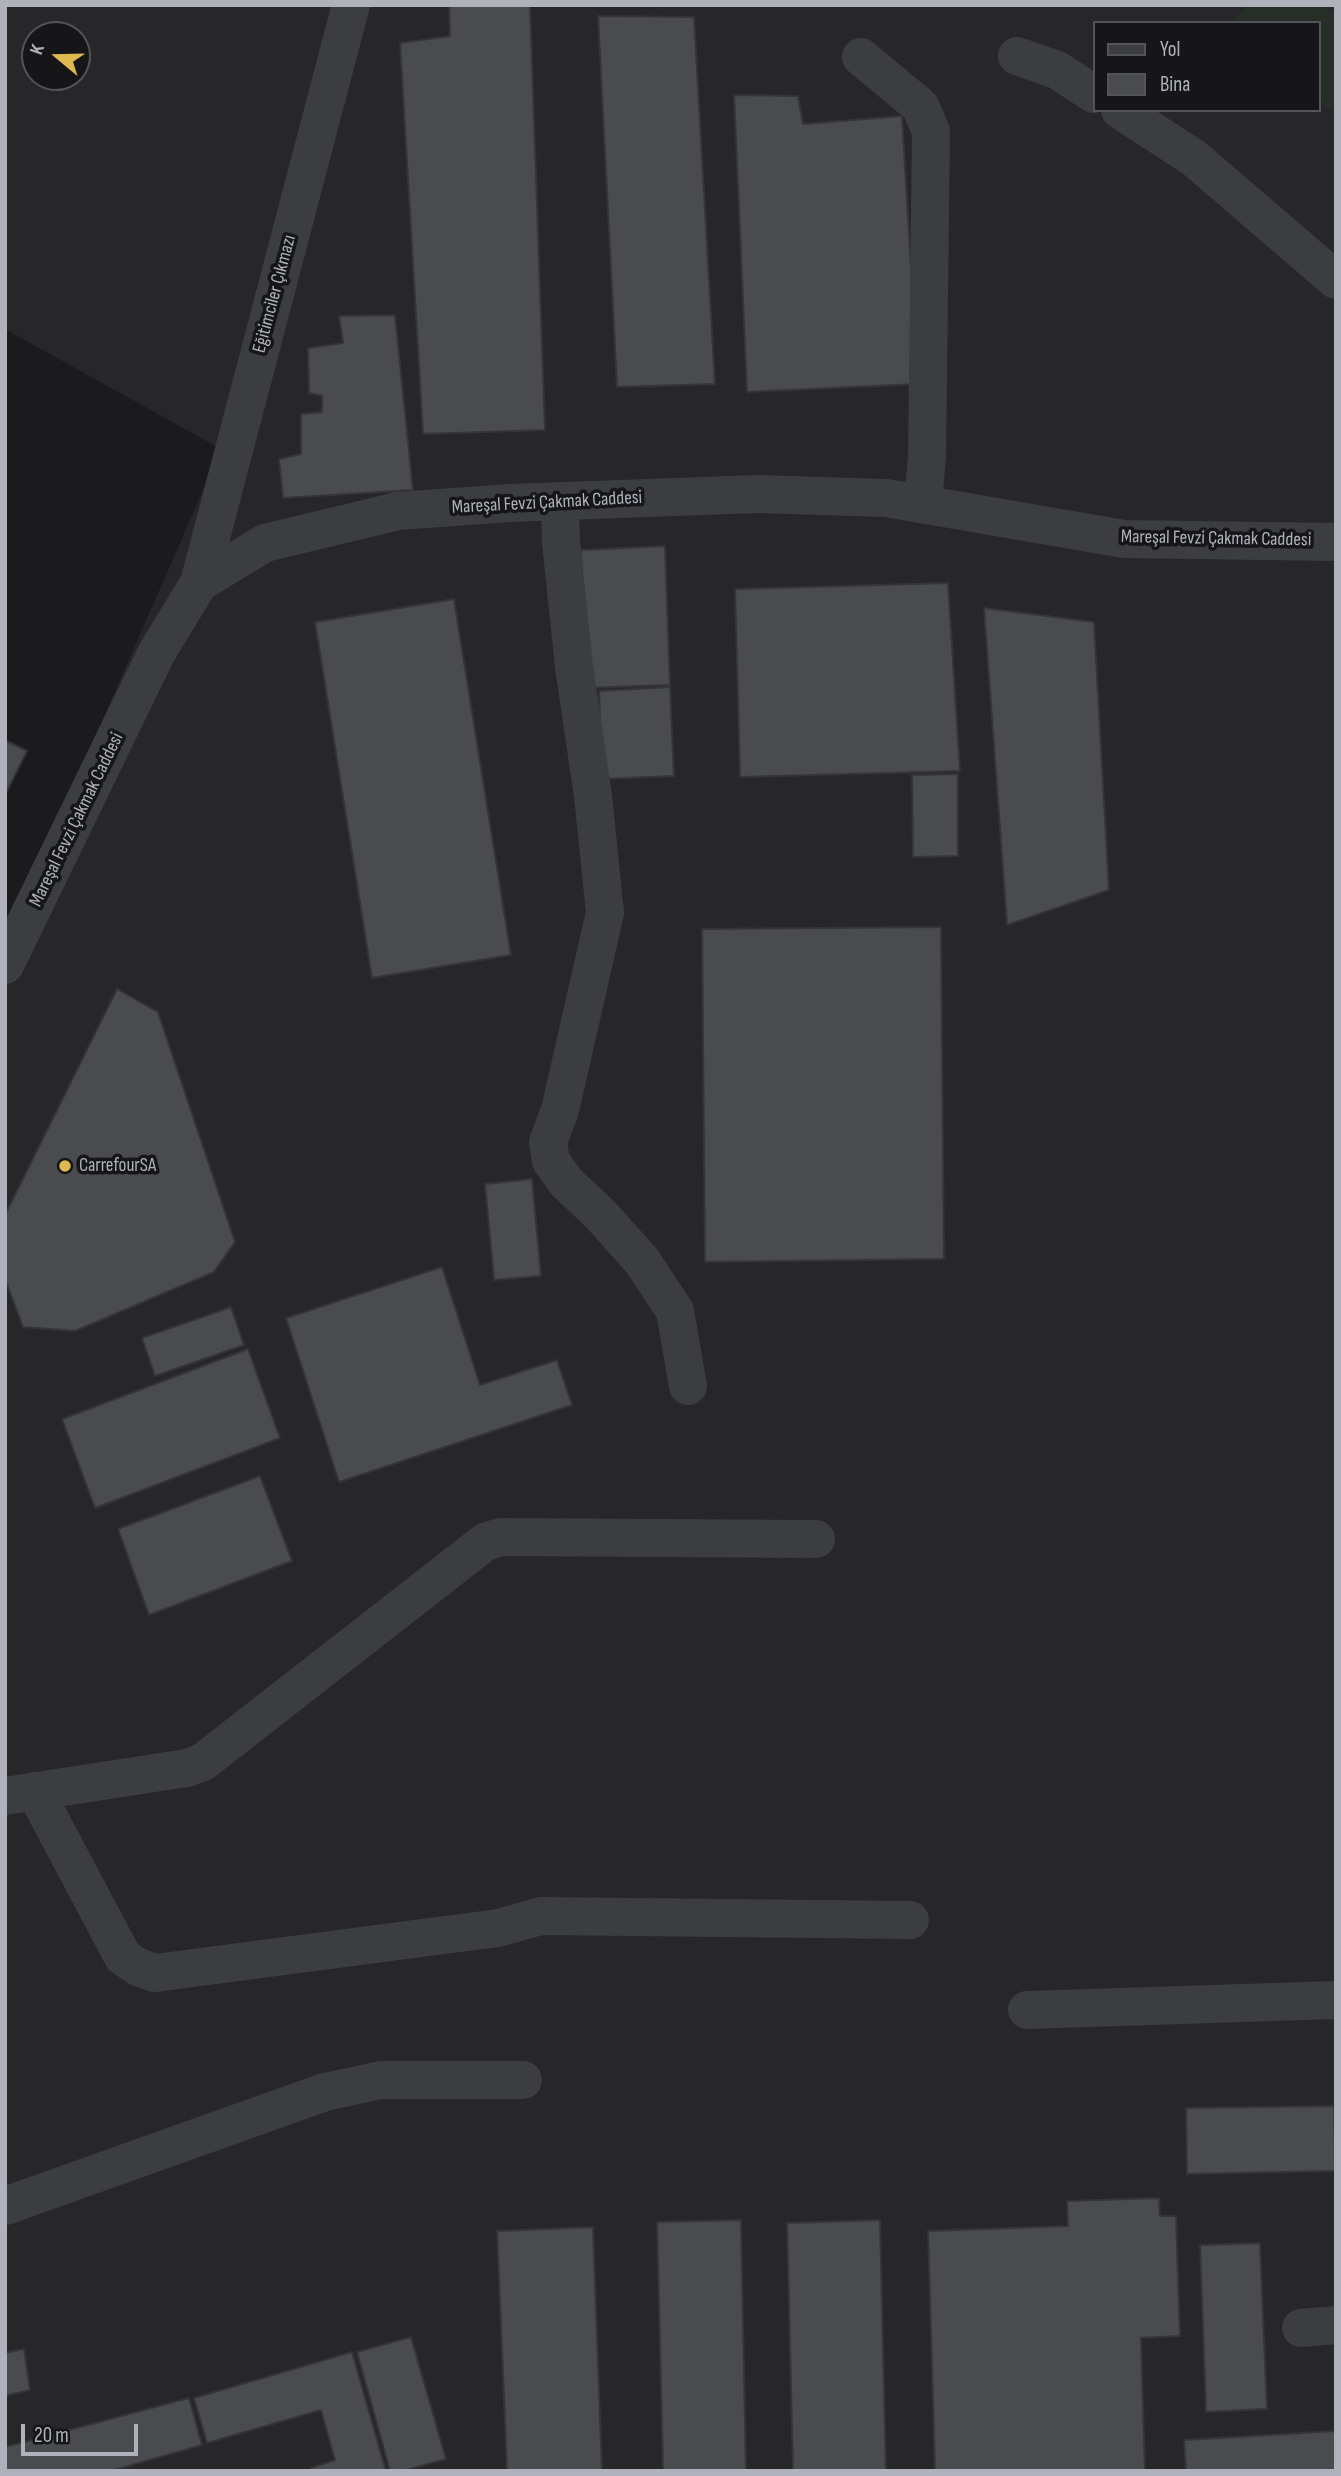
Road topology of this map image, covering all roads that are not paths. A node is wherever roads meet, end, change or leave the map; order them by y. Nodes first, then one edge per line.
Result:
1 (351, 5) edge
2 (1017, 56) dead end
3 (861, 57) dead end
4 (1092, 93) edge
5 (1123, 112) edge
6 (1336, 280) edge
7 (560, 501) junction
8 (923, 504) junction
9 (1336, 542) edge
10 (199, 583) junction
11 (5, 965) edge
12 (688, 1386) dead end
13 (816, 1539) dead end
14 (20, 1793) edge
15 (910, 1920) dead end
16 (1336, 2000) edge
17 (1027, 2010) dead end
18 (523, 2080) dead end
19 (5, 2206) edge

1 - 10 street, Eğitimciler Çıkmazı
2 - 4 street
3 - 8 street
5 - 6 street
7 - 8 street, Mareşal Fevzi Çakmak Caddesi
7 - 10 street, Mareşal Fevzi Çakmak Caddesi
7 - 12 street
8 - 9 street, Mareşal Fevzi Çakmak Caddesi
10 - 11 street, Mareşal Fevzi Çakmak Caddesi
13 - 14 street
14 - 15 street
16 - 17 street
18 - 19 street

